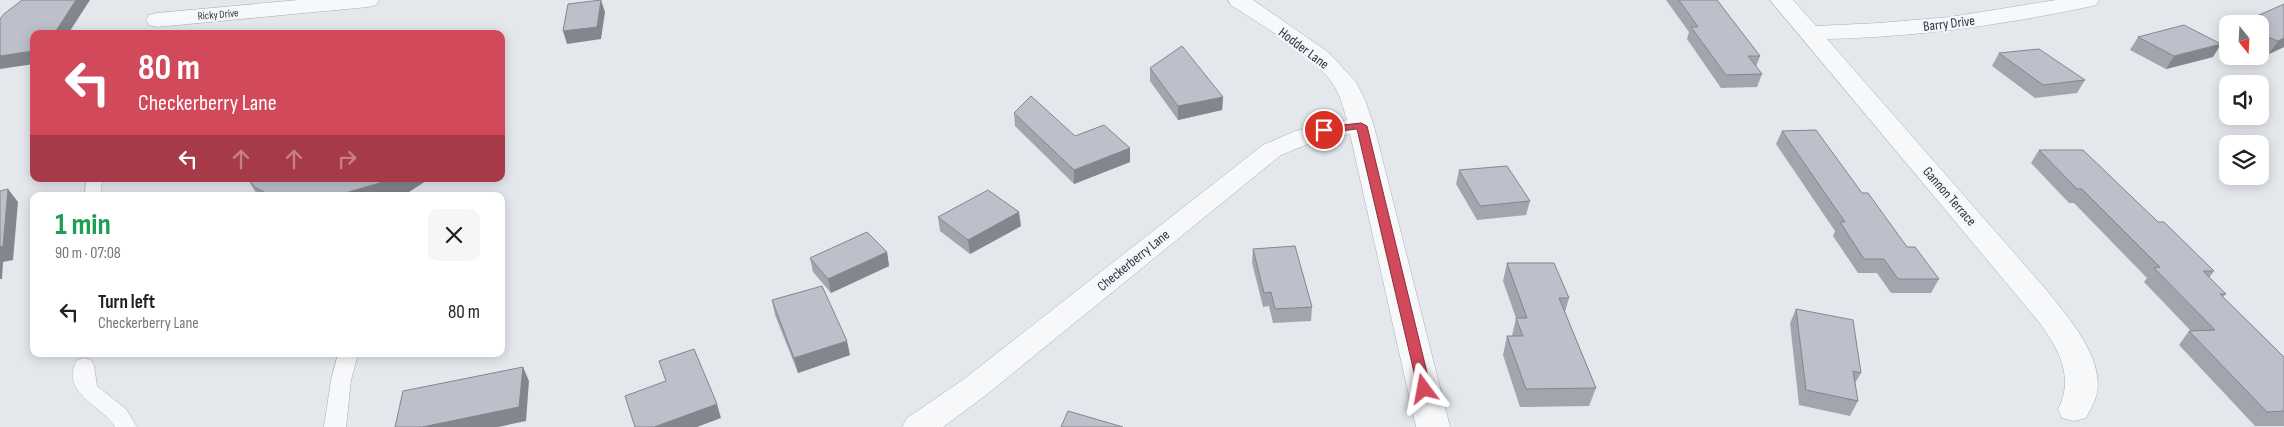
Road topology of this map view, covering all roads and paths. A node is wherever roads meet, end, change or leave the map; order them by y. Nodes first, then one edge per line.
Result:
1 (173, 0) edge
2 (368, 0) edge
3 (1239, 0) edge
4 (1781, 0) edge
5 (2088, 0) edge
6 (153, 27) edge
7 (1810, 33) junction
8 (1361, 126) junction
9 (347, 357) edge
10 (84, 365) dead end
11 (2074, 409) dead end
12 (126, 427) edge
13 (335, 427) edge
14 (919, 427) edge
15 (1434, 427) edge

1 - 6 street
2 - 6 street, Ricky Drive
3 - 8 street, Hodder Lane
4 - 7 street, Gannon Terrace
5 - 7 street, Barry Drive
7 - 11 street, Gannon Terrace
8 - 14 street, Checkerberry Lane
8 - 15 street, Hodder Lane
9 - 13 lane
10 - 12 lane

